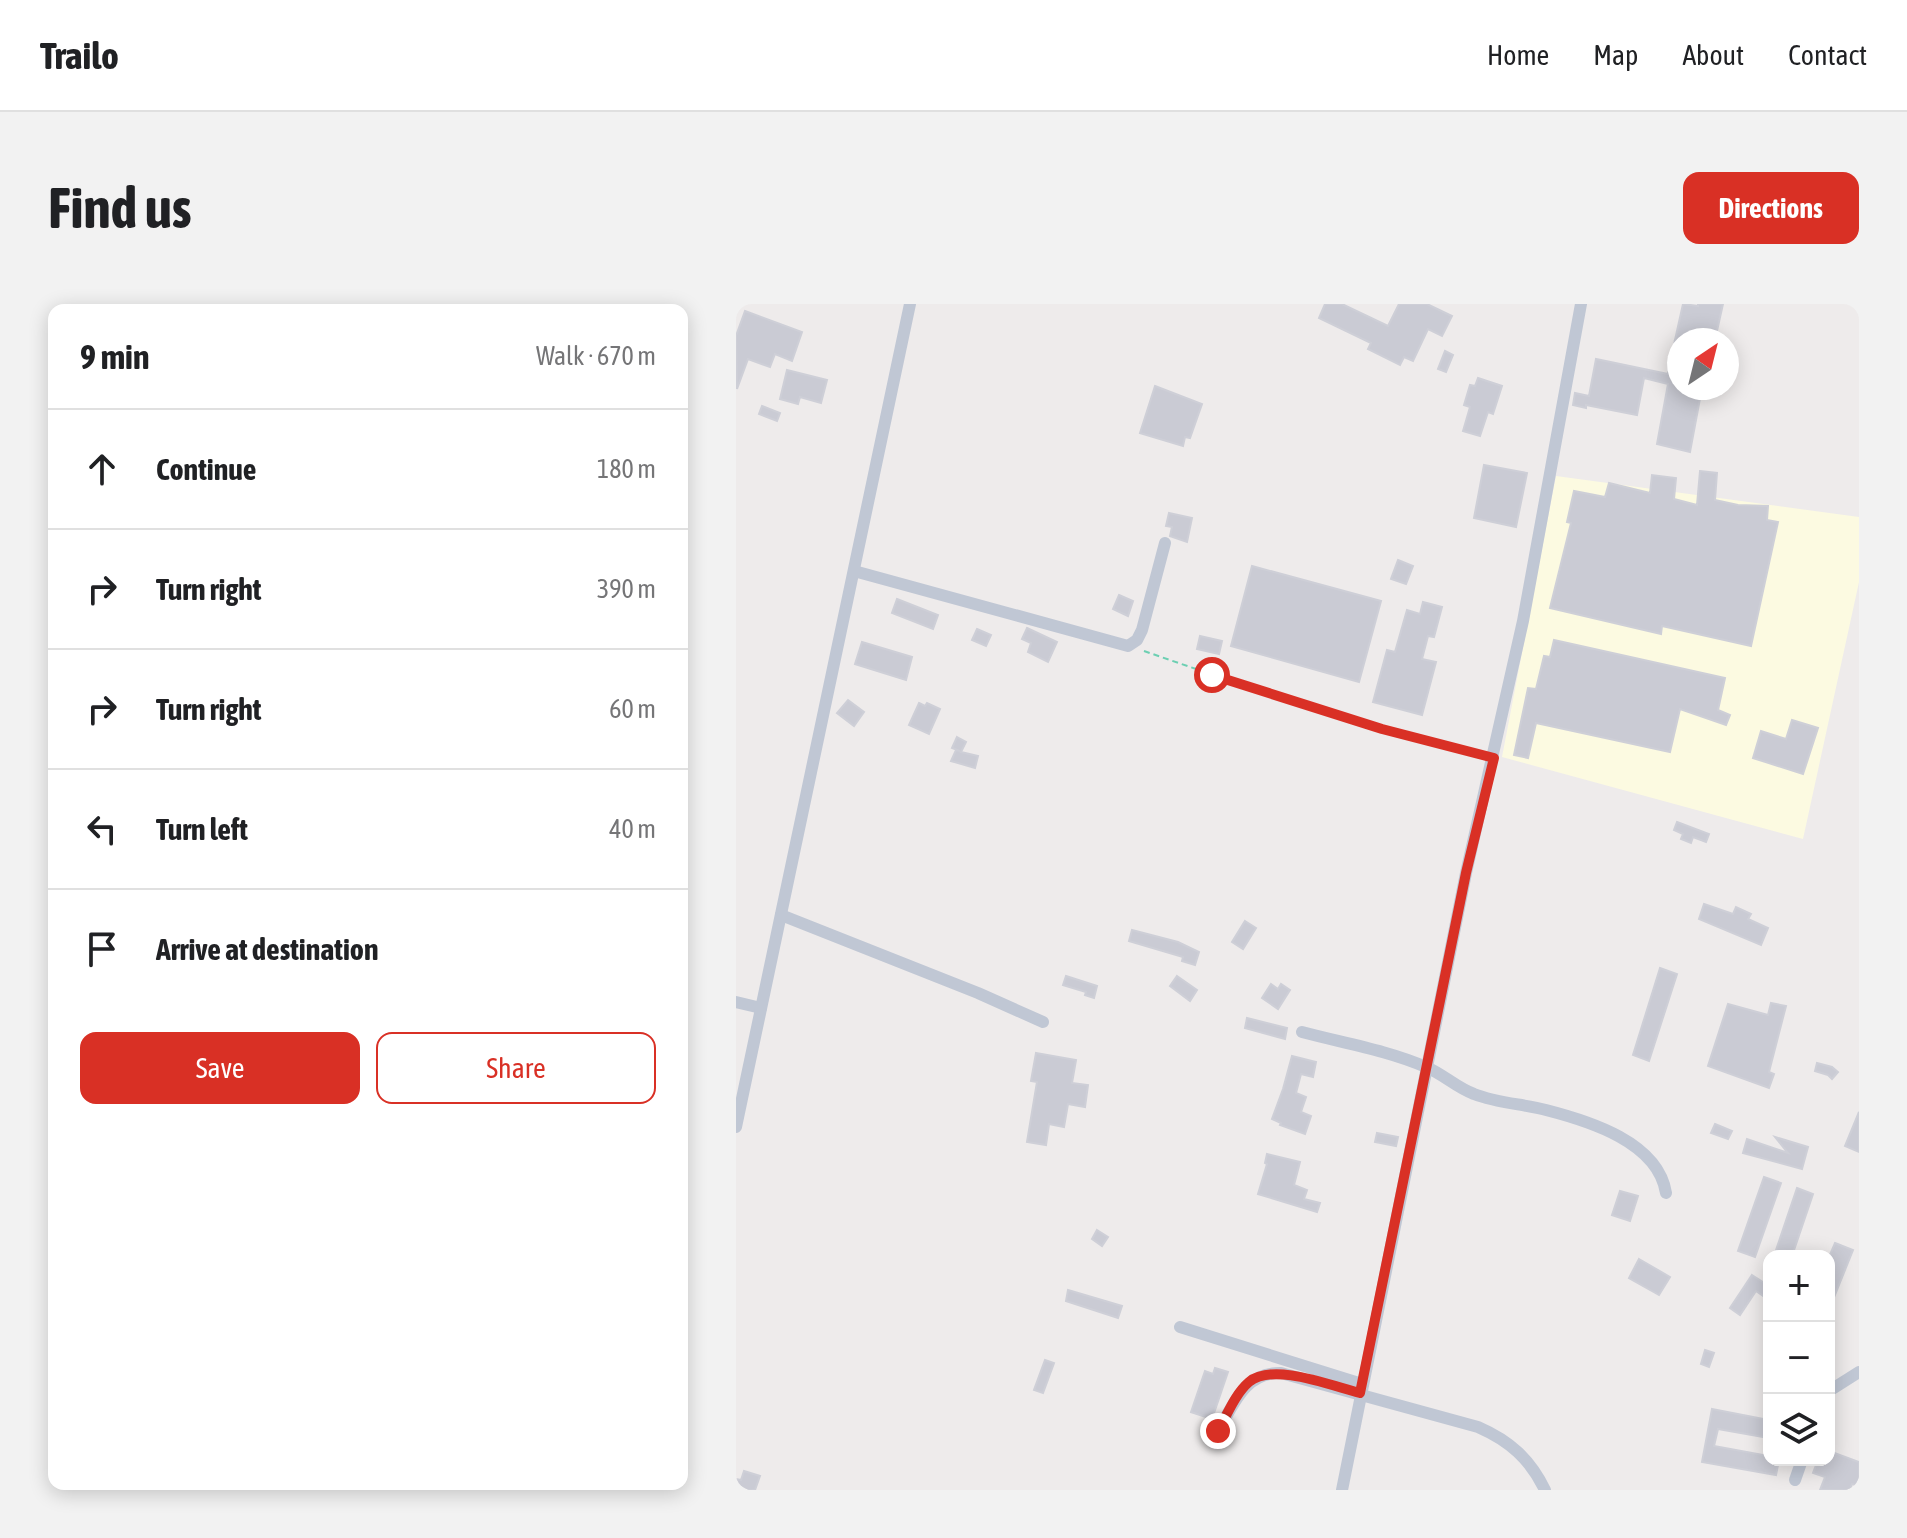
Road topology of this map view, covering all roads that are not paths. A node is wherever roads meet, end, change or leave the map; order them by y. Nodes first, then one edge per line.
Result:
1 (910, 304) edge
2 (1581, 304) edge
3 (1165, 543) dead end
4 (854, 571) junction
5 (781, 915) junction
6 (736, 1002) edge
7 (761, 1008) junction
8 (1043, 1022) dead end
9 (1302, 1032) dead end
10 (1428, 1067) junction
11 (736, 1127) edge
12 (1666, 1193) dead end
13 (1180, 1327) dead end
14 (1859, 1372) edge
15 (1835, 1387) edge
16 (1361, 1388) junction
17 (1218, 1431) dead end
18 (1800, 1466) edge
19 (1795, 1480) dead end
20 (1342, 1490) edge
21 (1545, 1490) edge

1 - 4 street
2 - 10 street
3 - 4 street
4 - 5 street
5 - 7 street
5 - 8 street
6 - 7 street
7 - 11 street
9 - 10 street
10 - 12 street
10 - 16 street
13 - 16 street
14 - 15 street
16 - 17 street
16 - 20 street
16 - 21 street
18 - 19 street

